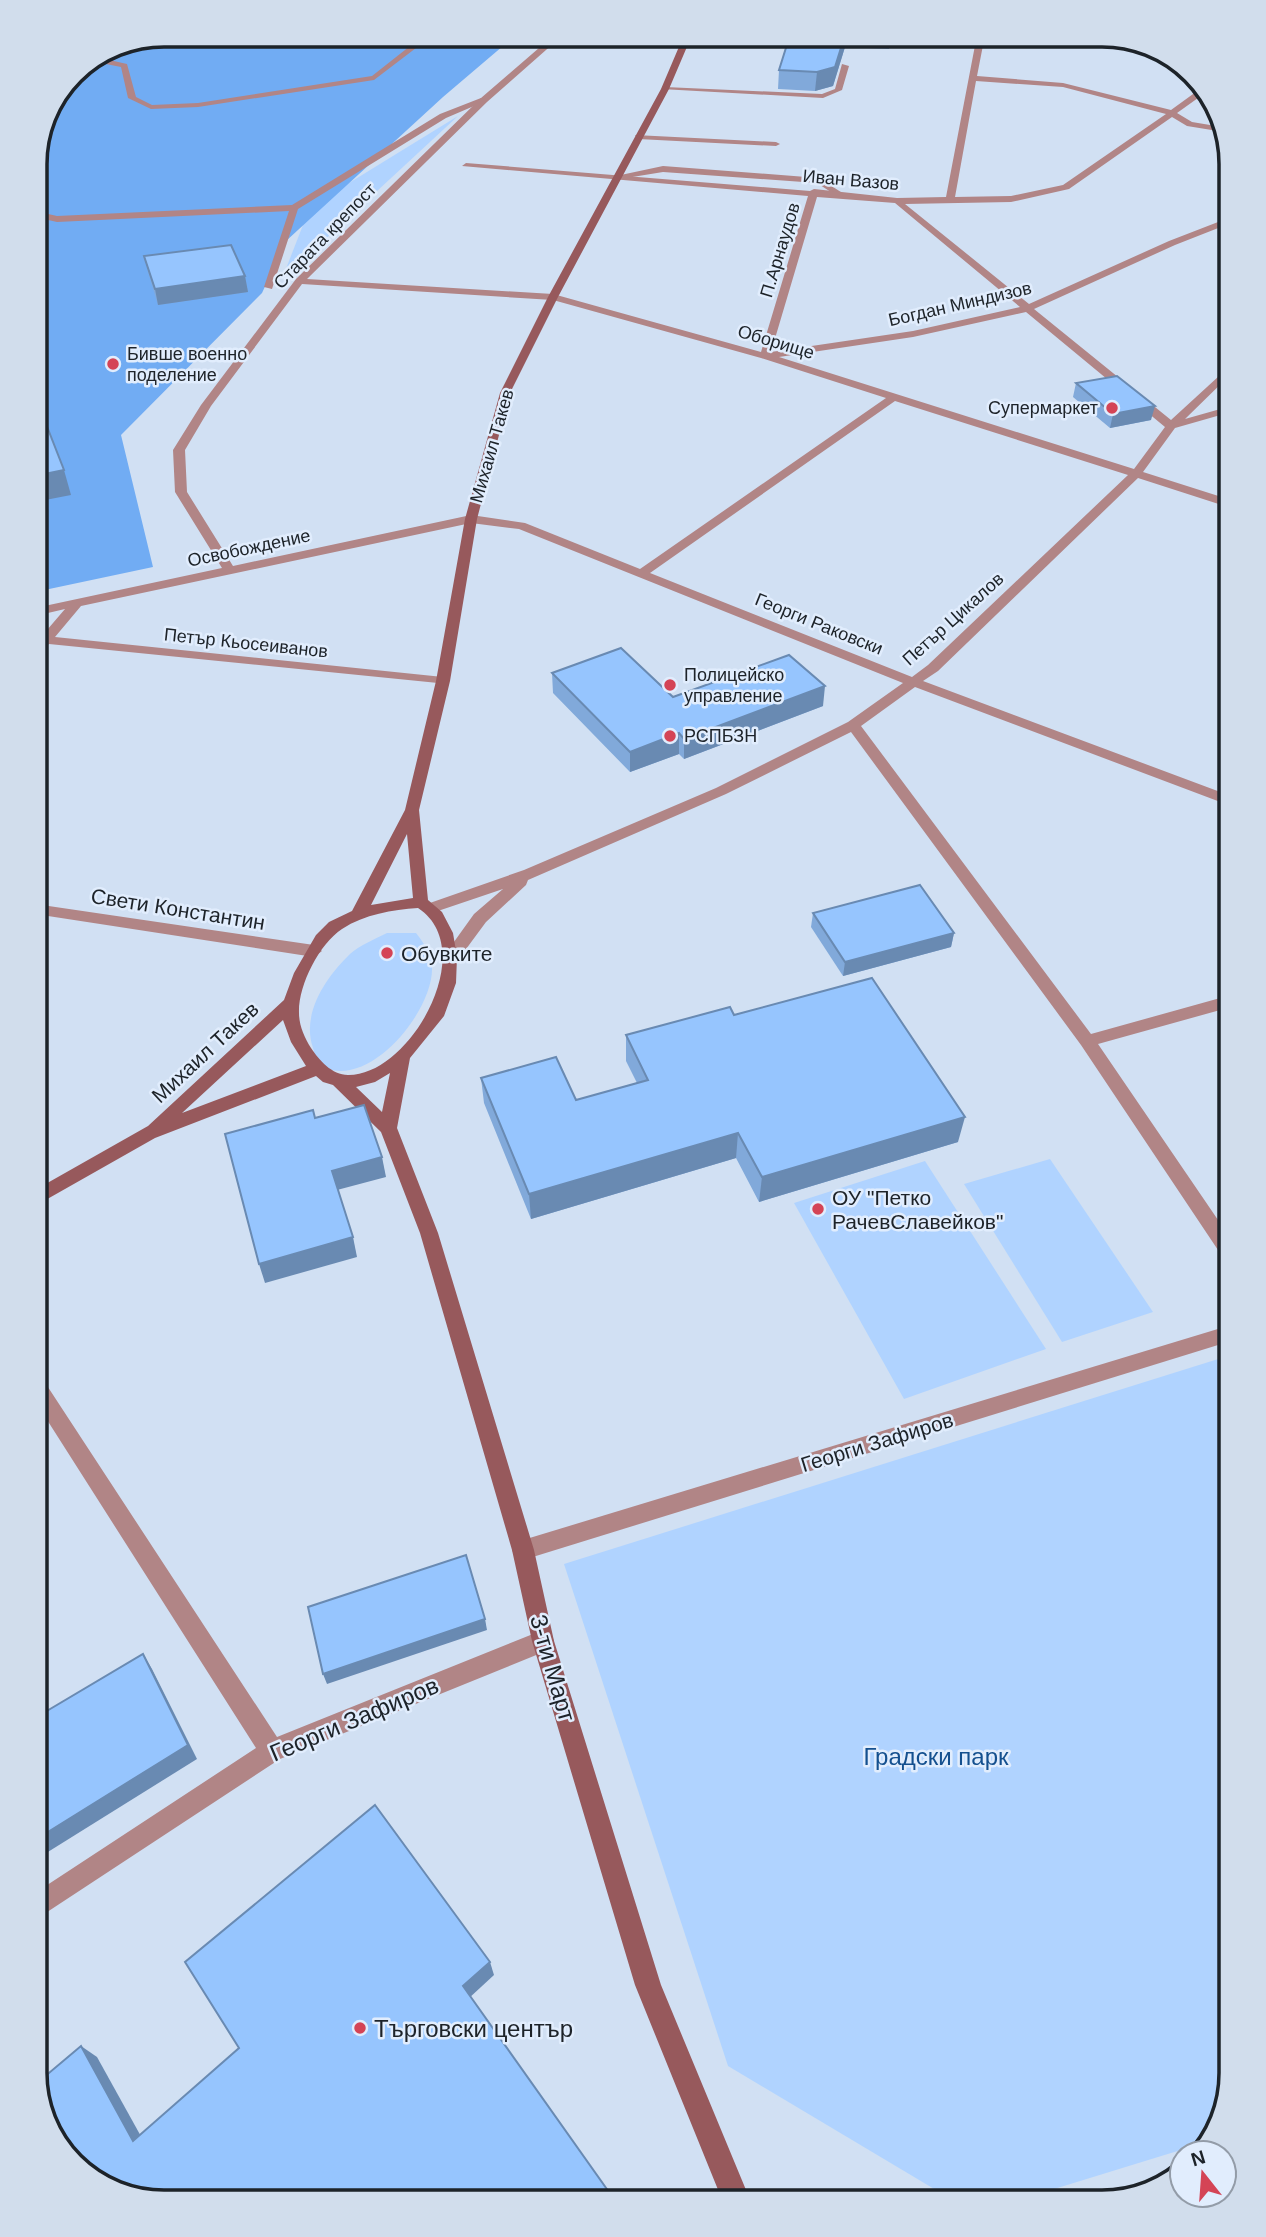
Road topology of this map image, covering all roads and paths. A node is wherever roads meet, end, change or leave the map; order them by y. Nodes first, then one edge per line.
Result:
1 (413, 47) edge
2 (545, 47) edge
3 (683, 48) edge
4 (979, 48) edge
5 (108, 62) edge
6 (845, 66) edge
7 (974, 78) junction
8 (665, 89) junction
9 (1196, 95) edge
10 (484, 100) junction
11 (1169, 112) junction
12 (1213, 128) edge
13 (638, 137) junction
14 (776, 144) dead end
15 (466, 166) dead end
16 (620, 176) junction
17 (814, 192) junction
18 (840, 194) junction
19 (897, 201) junction
20 (950, 201) junction
21 (294, 208) junction
22 (48, 217) edge
23 (1219, 225) edge
24 (299, 281) junction
25 (269, 287) dead end
26 (553, 297) junction
27 (1026, 309) junction
28 (765, 356) junction
29 (1219, 380) edge
30 (894, 397) junction
31 (1219, 412) edge
32 (1171, 426) junction
33 (1136, 474) junction
34 (1219, 500) edge
35 (471, 519) junction
36 (229, 570) junction
37 (641, 574) junction
38 (76, 603) junction
39 (48, 609) edge
40 (48, 637) edge
41 (48, 640) edge
42 (443, 681) junction
43 (913, 682) junction
44 (853, 725) junction
45 (1219, 797) edge
46 (412, 810) junction
47 (529, 874) junction
48 (426, 906) junction
49 (48, 911) edge
50 (359, 913) junction
51 (314, 951) junction
52 (449, 960) junction
53 (290, 1004) junction
54 (1219, 1004) edge
55 (1087, 1041) junction
56 (402, 1057) junction
57 (317, 1069) junction
58 (339, 1081) junction
59 (388, 1128) junction
60 (149, 1133) junction
61 (47, 1192) edge
62 (1219, 1236) edge
63 (1219, 1337) edge
64 (47, 1403) edge
65 (523, 1550) junction
66 (542, 1641) junction
67 (272, 1751) junction
68 (47, 1900) edge
69 (732, 2190) edge

1 - 5 street
2 - 10 street, Старата крепост
3 - 8 main road, Михаил Такев
4 - 7 street
6 - 8 street
7 - 11 street
7 - 20 street
8 - 13 main road, Михаил Такев
9 - 11 street, Иван Вазов
10 - 21 street
10 - 24 street, Старата крепост
11 - 12 street
11 - 20 street, Иван Вазов
13 - 14 street
13 - 16 main road, Михаил Такев
15 - 16 street, Иван Вазов
16 - 17 street, Иван Вазов
16 - 18 street
16 - 26 main road, Михаил Такев
17 - 18 street, Иван Вазов
17 - 28 street, П.Арнаудов
18 - 19 street, Иван Вазов
19 - 20 street, Иван Вазов
19 - 27 street
21 - 22 street
21 - 25 street
23 - 27 street, Богдан Миндизов
24 - 26 street, Оборище
24 - 36 street, Старата крепост
26 - 28 street, Оборище
26 - 35 main road, Михаил Такев
27 - 28 street, Богдан Миндизов
27 - 32 street
28 - 30 street, Оборище
29 - 32 street, Петър Цикалов
30 - 33 street, Оборище
30 - 37 street
31 - 32 street
32 - 33 street, Петър Цикалов
33 - 34 street, Оборище
33 - 43 street, Петър Цикалов
35 - 36 street, Освобождение
35 - 37 street, Георги Раковски
35 - 42 main road, Михаил Такев
36 - 38 street, Освобождение
37 - 43 street, Георги Раковски
38 - 39 street, Освобождение
38 - 40 street
41 - 42 street, Петър Кьосеиванов
42 - 46 main road, Михаил Такев
43 - 44 street, Петър Цикалов
43 - 45 street, Георги Раковски
44 - 47 street, Петър Цикалов
44 - 55 street
46 - 48 main road, Михаил Такев
46 - 50 main road, Михаил Такев
47 - 48 street, Петър Цикалов
47 - 52 street, Петър Цикалов
48 - 50 main road
48 - 52 main road
49 - 51 street, Свети Константин
50 - 51 main road
51 - 53 main road
52 - 56 main road
53 - 57 main road
53 - 60 main road, Михаил Такев
54 - 55 street
55 - 62 street
56 - 58 main road
56 - 59 main road
57 - 58 main road
57 - 60 main road, Михаил Такев
58 - 59 main road
59 - 65 main road, 3-ти Март
60 - 61 main road, Михаил Такев
63 - 65 street, Георги Зафиров
64 - 67 street
65 - 66 main road, 3-ти Март
66 - 67 street, Георги Зафиров
66 - 69 main road, 3-ти Март
67 - 68 street, Георги Зафиров

